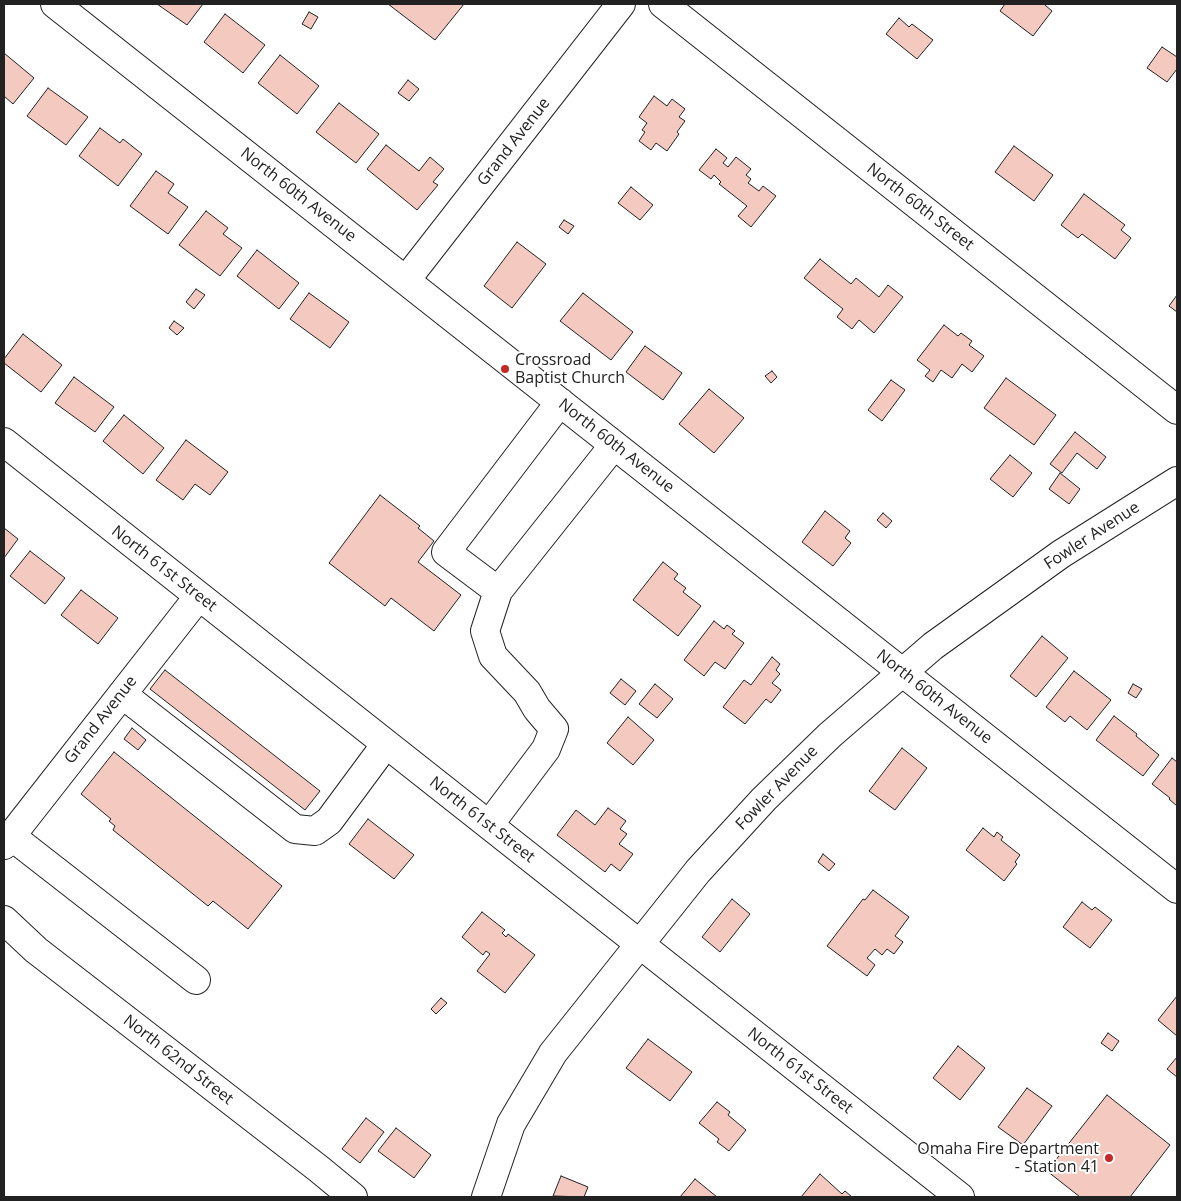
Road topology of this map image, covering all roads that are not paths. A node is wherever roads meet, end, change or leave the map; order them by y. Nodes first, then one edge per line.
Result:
1 (55, 4) edge
2 (621, 4) edge
3 (663, 4) edge
4 (406, 280) junction
5 (560, 402) junction
6 (1177, 410) edge
7 (4, 442) edge
8 (614, 444) junction
9 (1177, 481) edge
10 (498, 592) junction
11 (199, 596) junction
12 (902, 672) junction
13 (122, 694) junction
14 (386, 744) junction
15 (489, 826) junction
16 (7, 840) edge
17 (1177, 889) edge
18 (4, 920) edge
19 (639, 944) junction
20 (196, 980) dead end
21 (354, 1197) edge
22 (486, 1197) edge
23 (960, 1197) edge

1 - 4 street, North 60th Avenue
2 - 4 street, Grand Avenue
3 - 6 street, North 60th Street
4 - 5 street, North 60th Avenue
5 - 8 street, North 60th Avenue
5 - 10 street
7 - 11 street, North 61st Street
8 - 10 street
8 - 12 street, North 60th Avenue
9 - 12 street, Fowler Avenue
10 - 15 street
11 - 13 street, Grand Avenue
11 - 14 street, North 61st Street
12 - 17 street, North 60th Avenue
12 - 19 street, Fowler Avenue
13 - 14 street
13 - 16 street, Grand Avenue
14 - 15 street, North 61st Street
15 - 19 street, North 61st Street
16 - 20 street
18 - 21 street, North 62nd Street
19 - 22 street, Fowler Avenue
19 - 23 street, North 61st Street

